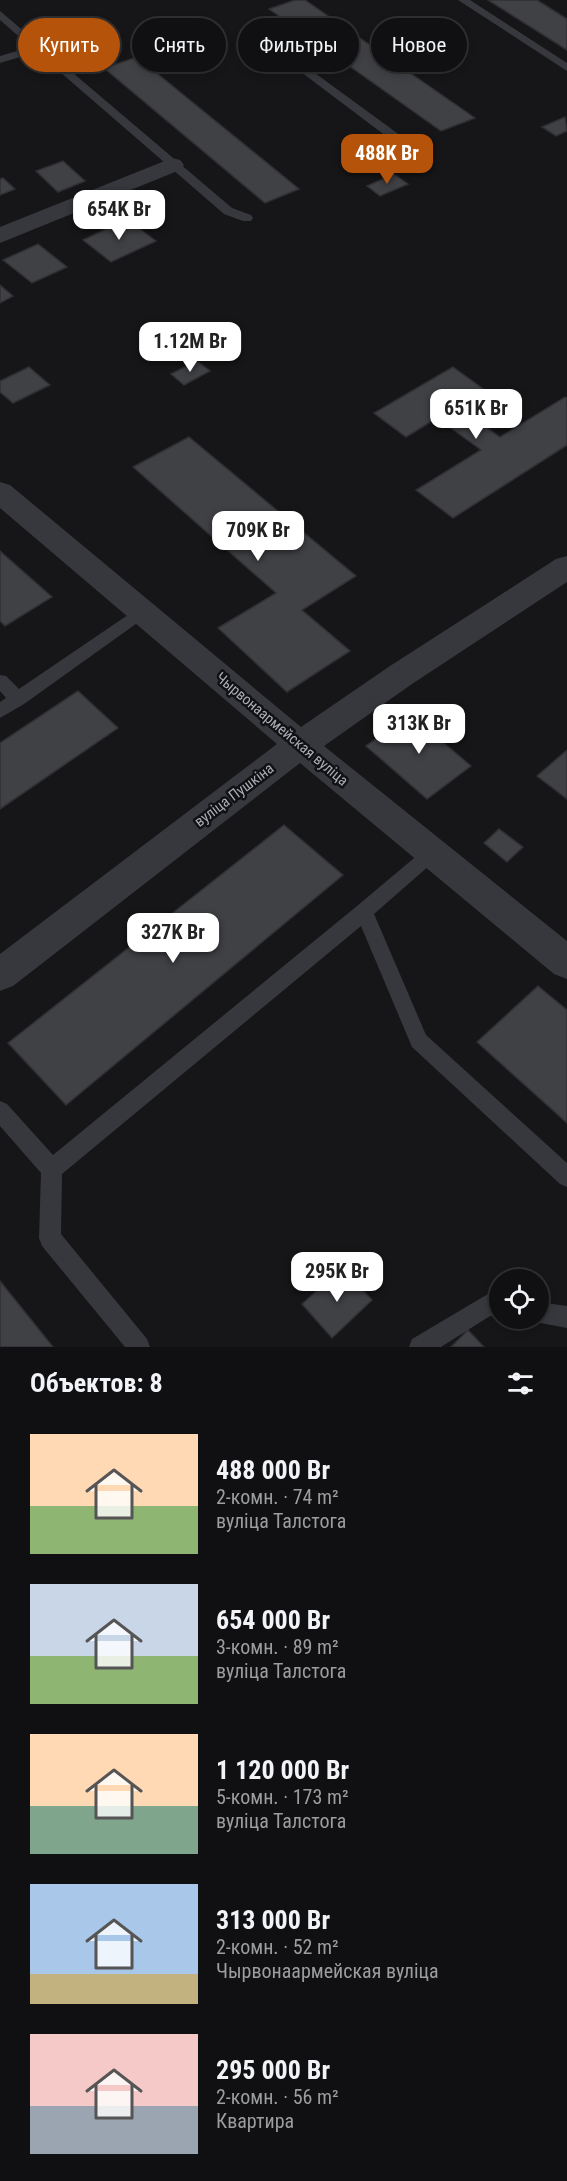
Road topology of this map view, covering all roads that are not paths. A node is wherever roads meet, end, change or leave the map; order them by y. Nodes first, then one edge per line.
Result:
1 (463, 0) edge
2 (0, 14) edge
3 (18, 30) edge
4 (18, 54) edge
5 (0, 60) edge
6 (567, 68) edge
7 (65, 72) edge
8 (308, 72) edge
9 (419, 155) dead end
10 (172, 165) junction
11 (247, 218) dead end
12 (0, 236) edge
13 (0, 492) edge
14 (567, 567) edge
15 (141, 612) junction
16 (0, 681) edge
17 (18, 699) junction
18 (0, 711) edge
19 (300, 745) junction
20 (432, 853) junction
21 (364, 912) junction
22 (567, 963) edge
23 (0, 975) edge
24 (0, 1111) edge
25 (52, 1168) junction
26 (567, 1177) edge
27 (489, 1305) edge
28 (549, 1315) edge
29 (567, 1317) edge
30 (139, 1347) edge
31 (420, 1347) edge

1 - 6 lane
2 - 3 lane
4 - 5 lane
7 - 10 lane
8 - 9 lane
10 - 11 lane
10 - 12 street
13 - 15 street, Чырвонаармейская вуліца
14 - 19 street, вуліца Пушкіна
15 - 17 lane
15 - 19 street, Чырвонаармейская вуліца
16 - 17 lane
17 - 18 lane
19 - 20 street, Чырвонаармейская вуліца
19 - 23 street, вуліца Пушкіна
20 - 21 lane
20 - 22 street, Чырвонаармейская вуліца
21 - 25 lane
21 - 26 lane
24 - 25 lane
25 - 30 lane
27 - 31 lane
28 - 29 lane

